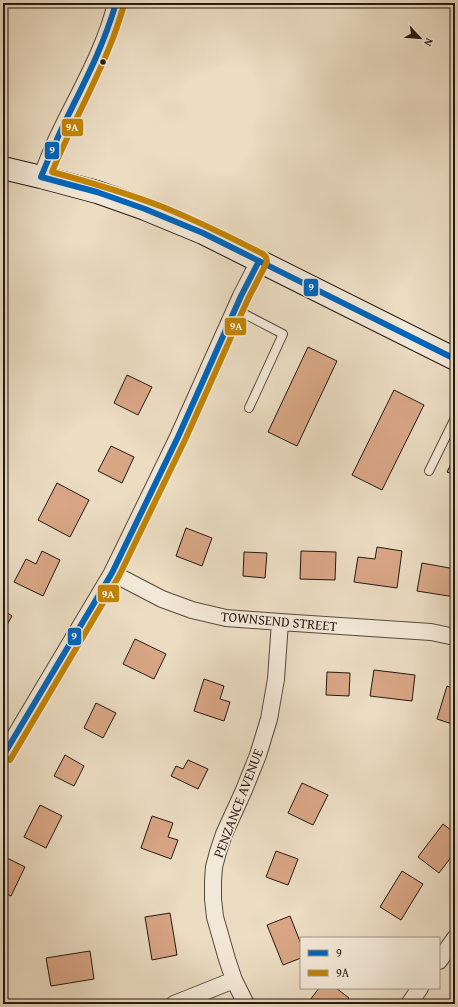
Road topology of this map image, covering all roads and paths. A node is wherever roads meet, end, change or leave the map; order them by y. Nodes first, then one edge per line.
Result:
1 (116, 3) edge
2 (3, 168) edge
3 (41, 177) junction
4 (259, 261) junction
5 (235, 309) junction
6 (455, 359) edge
7 (249, 408) dead end
8 (455, 418) edge
9 (429, 471) dead end
10 (112, 573) junction
11 (280, 622) junction
12 (455, 637) edge
13 (3, 756) edge
14 (455, 938) edge
15 (440, 960) edge
16 (234, 980) junction
17 (419, 989) edge
18 (174, 1004) edge
19 (246, 1004) edge
20 (409, 1004) edge

1 - 3 street
2 - 3 street
3 - 4 street
4 - 5 street
4 - 6 street
5 - 7 lane
5 - 10 street
8 - 9 lane
10 - 11 street, TOWNSEND STREET
10 - 13 street
11 - 12 street, TOWNSEND STREET
11 - 16 street, PENZANCE AVENUE
14 - 15 street
16 - 18 street
16 - 19 street, PENZANCE AVENUE
17 - 20 street

